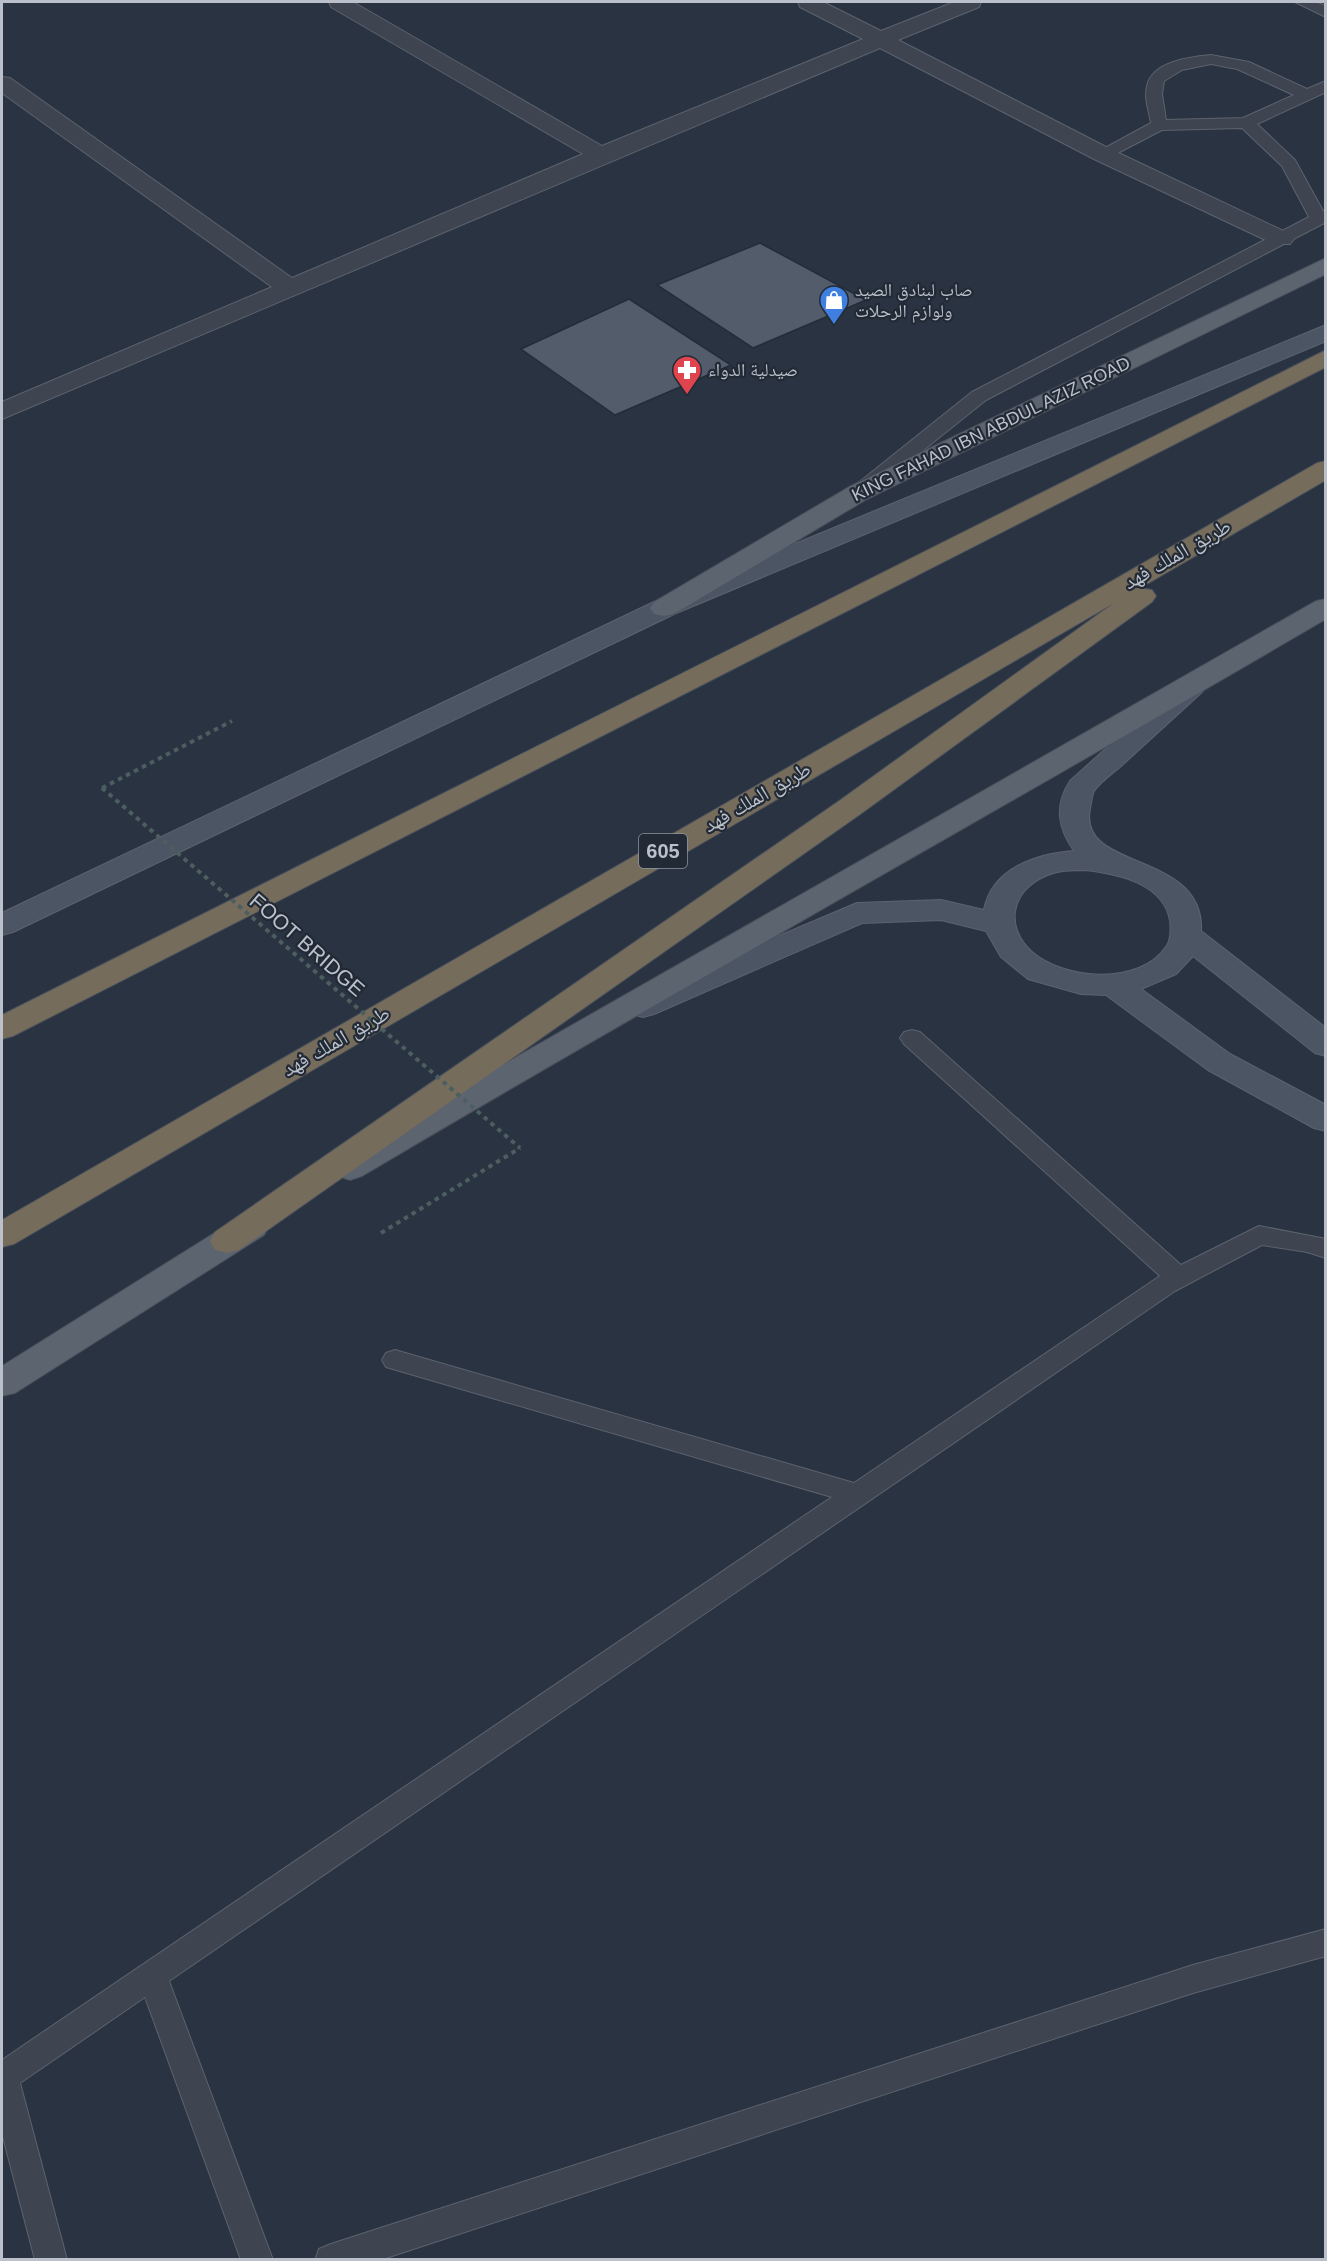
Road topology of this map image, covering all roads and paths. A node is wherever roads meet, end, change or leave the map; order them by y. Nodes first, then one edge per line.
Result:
1 (339, 2) edge
2 (808, 2) edge
3 (971, 2) edge
4 (1303, 2) edge
5 (1326, 12) edge
6 (883, 39) junction
7 (2, 82) edge
8 (1326, 86) edge
9 (1306, 94) junction
10 (1246, 123) junction
11 (1159, 126) junction
12 (1102, 153) junction
13 (601, 155) junction
14 (1322, 217) edge
15 (1282, 239) junction
16 (1326, 265) edge
17 (288, 287) junction
18 (1326, 332) edge
19 (1326, 357) edge
20 (2, 411) edge
21 (1326, 469) edge
22 (1287, 490) junction
23 (858, 493) junction
24 (1326, 607) edge
25 (664, 608) junction
26 (1192, 686) junction
27 (232, 721) dead end
28 (1109, 862) junction
29 (53, 899) junction
30 (2, 912) edge
31 (998, 924) junction
32 (2, 925) edge
33 (1186, 934) junction
34 (1113, 984) junction
35 (2, 1028) edge
36 (912, 1038) dead end
37 (562, 1042) junction
38 (1326, 1045) edge
39 (1326, 1120) edge
40 (381, 1233) dead end
41 (2, 1235) edge
42 (227, 1241) junction
43 (1326, 1249) edge
44 (1179, 1278) junction
45 (395, 1360) dead end
46 (2, 1383) edge
47 (857, 1494) junction
48 (1326, 1941) edge
49 (152, 1975) junction
50 (2, 2076) edge
51 (51, 2259) edge
52 (257, 2259) edge
53 (331, 2259) edge

1 - 13 street
2 - 6 street
3 - 6 street
4 - 5 lane
6 - 12 street
6 - 13 street
7 - 17 street
8 - 9 lane
9 - 10 lane
9 - 11 lane
10 - 11 lane
10 - 14 lane
11 - 12 lane
12 - 15 street
13 - 17 street
14 - 15 lane
15 - 23 lane
16 - 23 main road, KING FAHAD IBN ABDUL AZIZ ROAD
17 - 20 street
18 - 25 street
19 - 35 highway
21 - 22 highway, طريق الملك فهد / 605
22 - 41 highway, طريق الملك فهد / 605
22 - 42 highway
23 - 25 main road, KING FAHAD IBN ABDUL AZIZ ROAD
24 - 26 main road
25 - 29 street
26 - 28 street
26 - 37 main road
27 - 40 path, FOOT BRIDGE, bridge
28 - 31 street
28 - 33 street
29 - 30 street
29 - 32 street
31 - 34 street
31 - 37 street
33 - 34 street
33 - 38 street
34 - 39 street
36 - 44 lane
37 - 42 main road
42 - 46 main road
43 - 44 lane
44 - 47 lane
45 - 47 lane
47 - 49 lane
48 - 53 lane
49 - 50 lane
49 - 52 lane
50 - 51 lane

